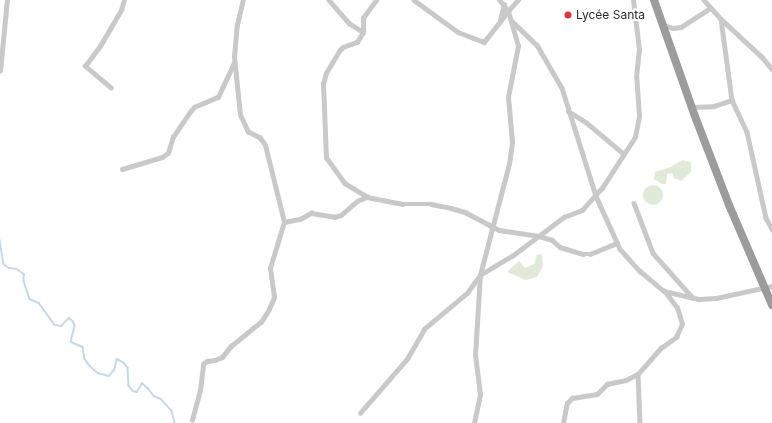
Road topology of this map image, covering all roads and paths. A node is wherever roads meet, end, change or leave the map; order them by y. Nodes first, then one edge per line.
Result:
1 (7, 0) edge
2 (124, 0) edge
3 (243, 0) edge
4 (329, 0) edge
5 (376, 0) edge
6 (414, 0) edge
7 (499, 0) edge
8 (518, 0) edge
9 (633, 0) edge
10 (654, 0) edge
11 (704, 0) edge
12 (503, 2) edge
13 (710, 8) junction
14 (508, 11) junction
15 (721, 19) junction
16 (512, 21) junction
17 (500, 23) junction
18 (663, 25) junction
19 (363, 32) junction
20 (234, 63) junction
21 (772, 69) edge
22 (0, 71) edge
23 (111, 88) dead end
24 (732, 100) junction
25 (691, 108) junction
26 (568, 111) junction
27 (624, 154) junction
28 (122, 170) dead end
29 (596, 196) junction
30 (368, 197) junction
31 (634, 203) dead end
32 (284, 222) junction
33 (491, 227) junction
34 (772, 229) edge
35 (539, 236) junction
36 (617, 243) junction
37 (480, 275) junction
38 (768, 286) edge
39 (664, 291) junction
40 (693, 297) junction
41 (772, 305) edge
42 (638, 374) junction
43 (360, 413) dead end
44 (192, 420) dead end
45 (474, 423) edge
46 (563, 423) edge
47 (640, 423) edge

1 - 22 street
2 - 23 street
3 - 20 street
4 - 19 street
5 - 19 street
6 - 17 street
7 - 12 street
8 - 14 street
9 - 27 street
10 - 18 highway
11 - 13 street
12 - 14 street
12 - 17 street
13 - 15 street
13 - 18 street
14 - 16 street
14 - 17 street
15 - 21 street
15 - 24 street
16 - 26 street
16 - 33 street
18 - 25 highway
19 - 30 street
20 - 28 street
20 - 32 street
24 - 25 street
24 - 34 street
25 - 38 highway
26 - 27 street
26 - 29 street
27 - 29 street
29 - 35 street
29 - 36 street
30 - 32 street
30 - 33 street
31 - 40 street
32 - 44 street
33 - 35 street
33 - 37 street
35 - 36 street
35 - 37 street
36 - 39 street
37 - 43 street
37 - 45 street
38 - 40 street
38 - 41 highway
39 - 40 street
39 - 42 street
42 - 46 street
42 - 47 street

